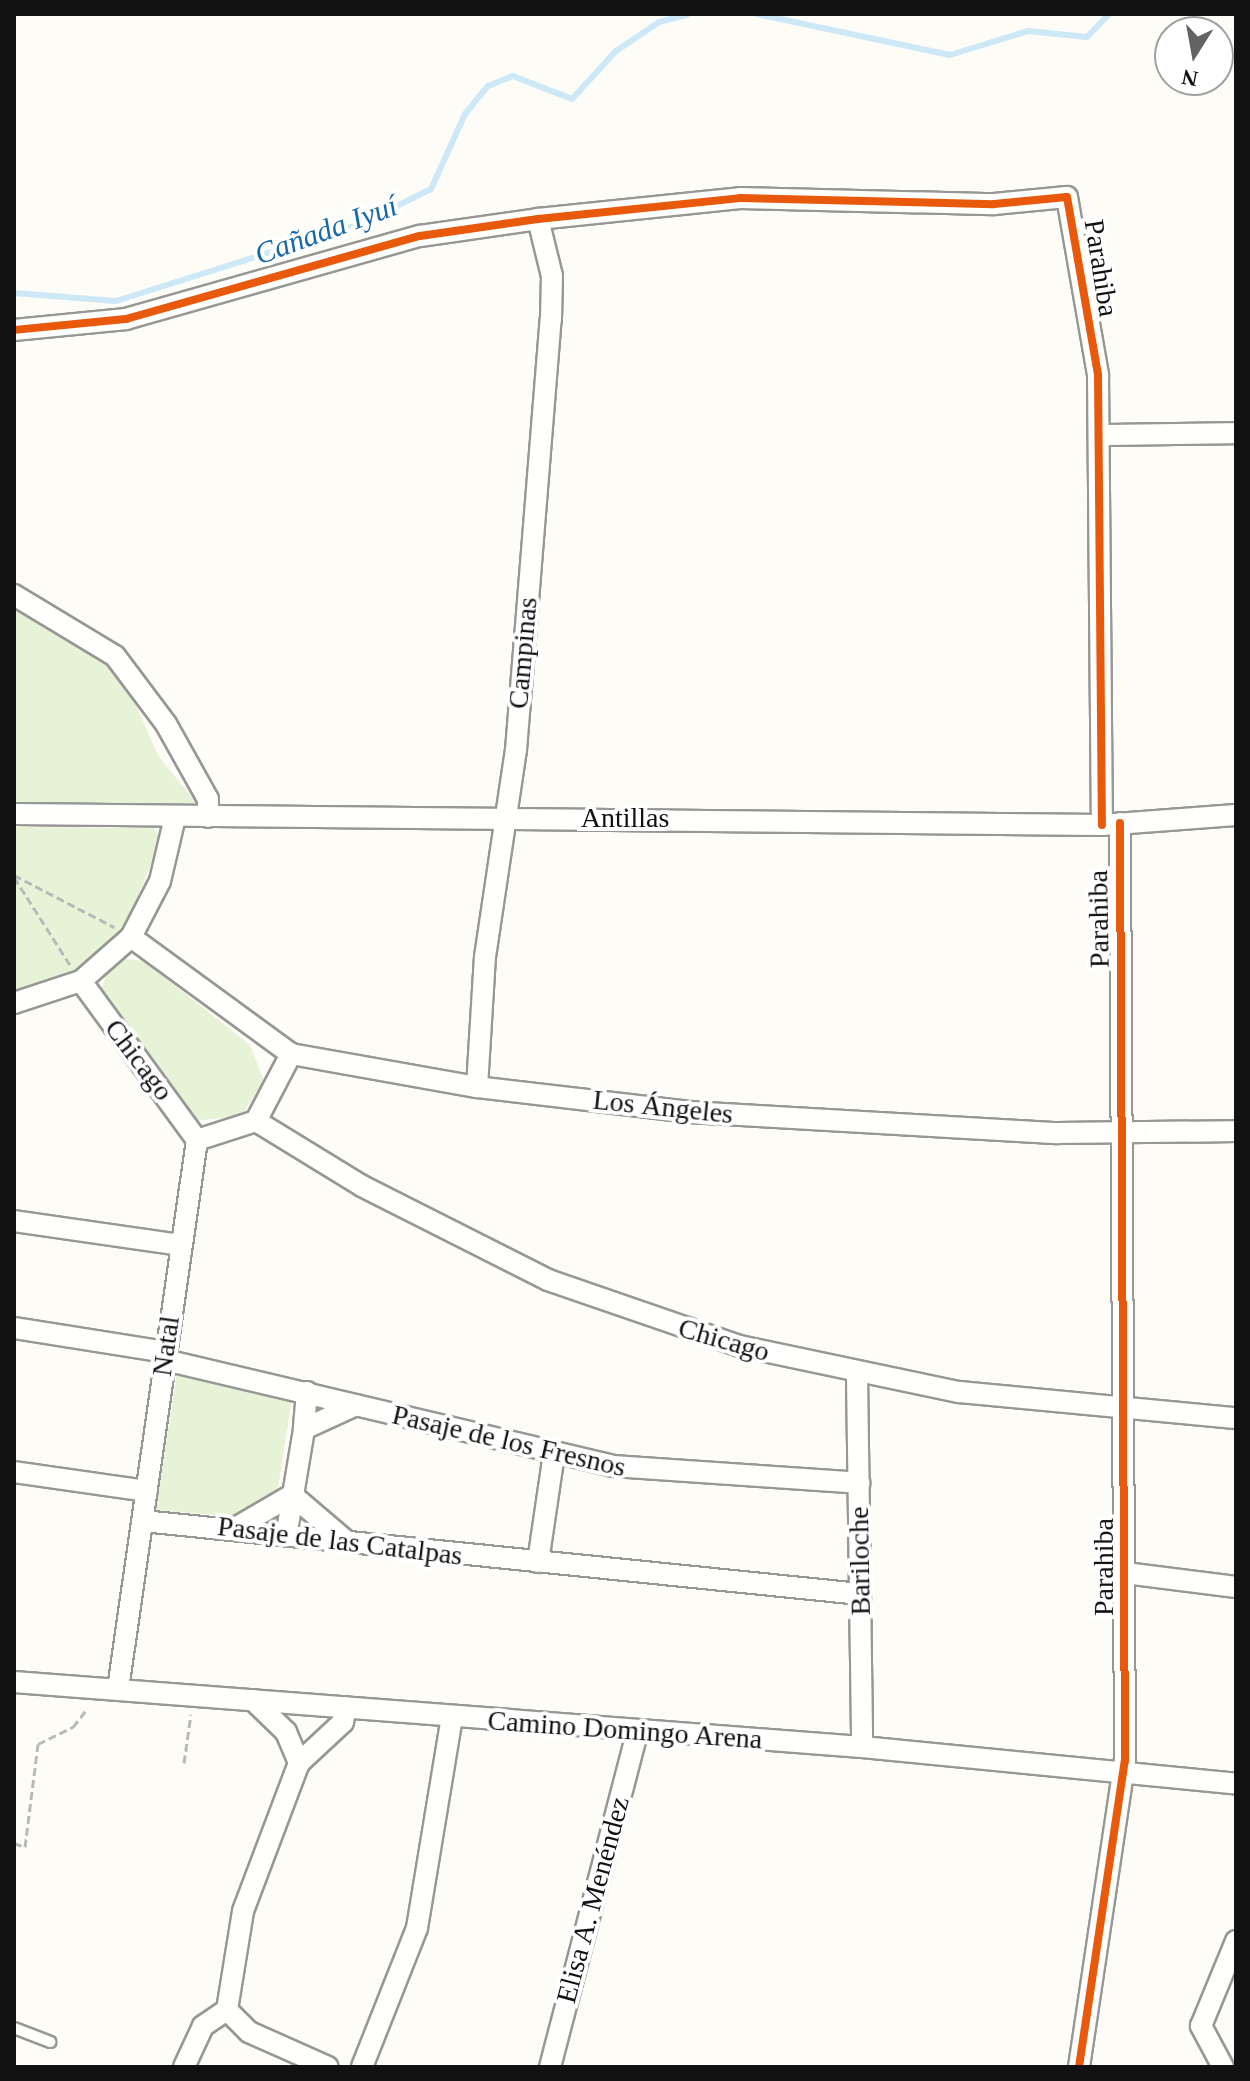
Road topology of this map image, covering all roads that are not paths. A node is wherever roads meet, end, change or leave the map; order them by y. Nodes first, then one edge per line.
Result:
1 (538, 219) junction
2 (14, 330) edge
3 (1236, 433) edge
4 (1099, 435) junction
5 (14, 595) edge
6 (14, 814) edge
7 (1236, 815) edge
8 (175, 817) junction
9 (208, 817) junction
10 (508, 817) junction
11 (1111, 824) junction
12 (131, 937) junction
13 (81, 981) junction
14 (14, 1003) edge
15 (291, 1054) junction
16 (477, 1087) junction
17 (256, 1121) junction
18 (1236, 1131) edge
19 (1123, 1133) junction
20 (197, 1140) junction
21 (14, 1221) edge
22 (180, 1245) junction
23 (14, 1328) edge
24 (165, 1356) junction
25 (857, 1375) junction
26 (307, 1392) junction
27 (356, 1405) junction
28 (1127, 1408) junction
29 (1236, 1418) edge
30 (304, 1429) junction
31 (554, 1453) junction
32 (14, 1472) edge
33 (859, 1483) junction
34 (147, 1491) junction
35 (292, 1495) junction
36 (143, 1521) junction
37 (239, 1526) junction
38 (287, 1531) junction
39 (349, 1542) junction
40 (538, 1562) junction
41 (1125, 1573) junction
42 (1236, 1587) edge
43 (860, 1594) junction
44 (14, 1682) edge
45 (118, 1689) junction
46 (253, 1700) junction
47 (346, 1707) junction
48 (452, 1717) junction
49 (637, 1733) junction
50 (862, 1747) junction
51 (299, 1763) junction
52 (1124, 1773) junction
53 (1236, 1784) edge
54 (1236, 1941) edge
55 (227, 2010) junction
56 (14, 2028) edge
57 (50, 2042) dead end
58 (184, 2067) edge
59 (328, 2067) edge
60 (362, 2067) edge
61 (550, 2067) edge
62 (1079, 2067) edge
63 (1223, 2067) edge

1 - 2 street
1 - 4 street, Parahiba
1 - 10 street, Campinas
3 - 4 street
4 - 11 street, Parahiba
5 - 9 street
6 - 8 street, Antillas
7 - 11 street, Antillas
8 - 9 street, Antillas
8 - 12 street
9 - 10 street, Antillas
10 - 11 street, Antillas
10 - 16 street, Campinas
11 - 19 street, Parahiba
12 - 13 street
12 - 15 street, Los Ángeles
13 - 14 street
13 - 20 street, Chicago
15 - 16 street, Los Ángeles
15 - 17 street
16 - 19 street, Los Ángeles
17 - 20 street
17 - 25 street, Chicago
18 - 19 street, Los Ángeles
19 - 28 street, Parahiba
20 - 22 street, Natal
21 - 22 street
22 - 24 street, Natal
23 - 24 street, Pasaje de los Fresnos
24 - 26 street, Pasaje de los Fresnos
24 - 34 street, Natal
25 - 28 street, Chicago
25 - 33 street, Bariloche
26 - 27 street, Pasaje de los Fresnos
26 - 30 street
27 - 30 street
27 - 31 street, Pasaje de los Fresnos
28 - 29 street, Chicago
28 - 41 street, Parahiba
30 - 35 street
31 - 33 street, Pasaje de los Fresnos
31 - 40 street
32 - 34 street
33 - 43 street, Bariloche
34 - 36 street, Natal
35 - 37 street
35 - 38 street
35 - 39 street
36 - 37 street, Pasaje de las Catalpas
36 - 45 street, Natal
37 - 38 street, Pasaje de las Catalpas
38 - 39 street, Pasaje de las Catalpas
39 - 40 street, Pasaje de las Catalpas
40 - 43 street, Pasaje de las Catalpas
41 - 42 street
41 - 52 street, Parahiba
43 - 50 street, Bariloche
44 - 45 street, Camino Domingo Arena
45 - 46 street, Camino Domingo Arena
46 - 47 street, Camino Domingo Arena
46 - 51 street
47 - 48 street, Camino Domingo Arena
47 - 51 street
48 - 49 street, Camino Domingo Arena
48 - 60 street
49 - 50 street, Camino Domingo Arena
49 - 61 street, Elisa A. Menéndez
50 - 52 street, Camino Domingo Arena
51 - 55 street
52 - 53 street, Camino Domingo Arena
52 - 62 street, Parahiba
54 - 63 street
55 - 58 street
55 - 59 street
56 - 57 lane

